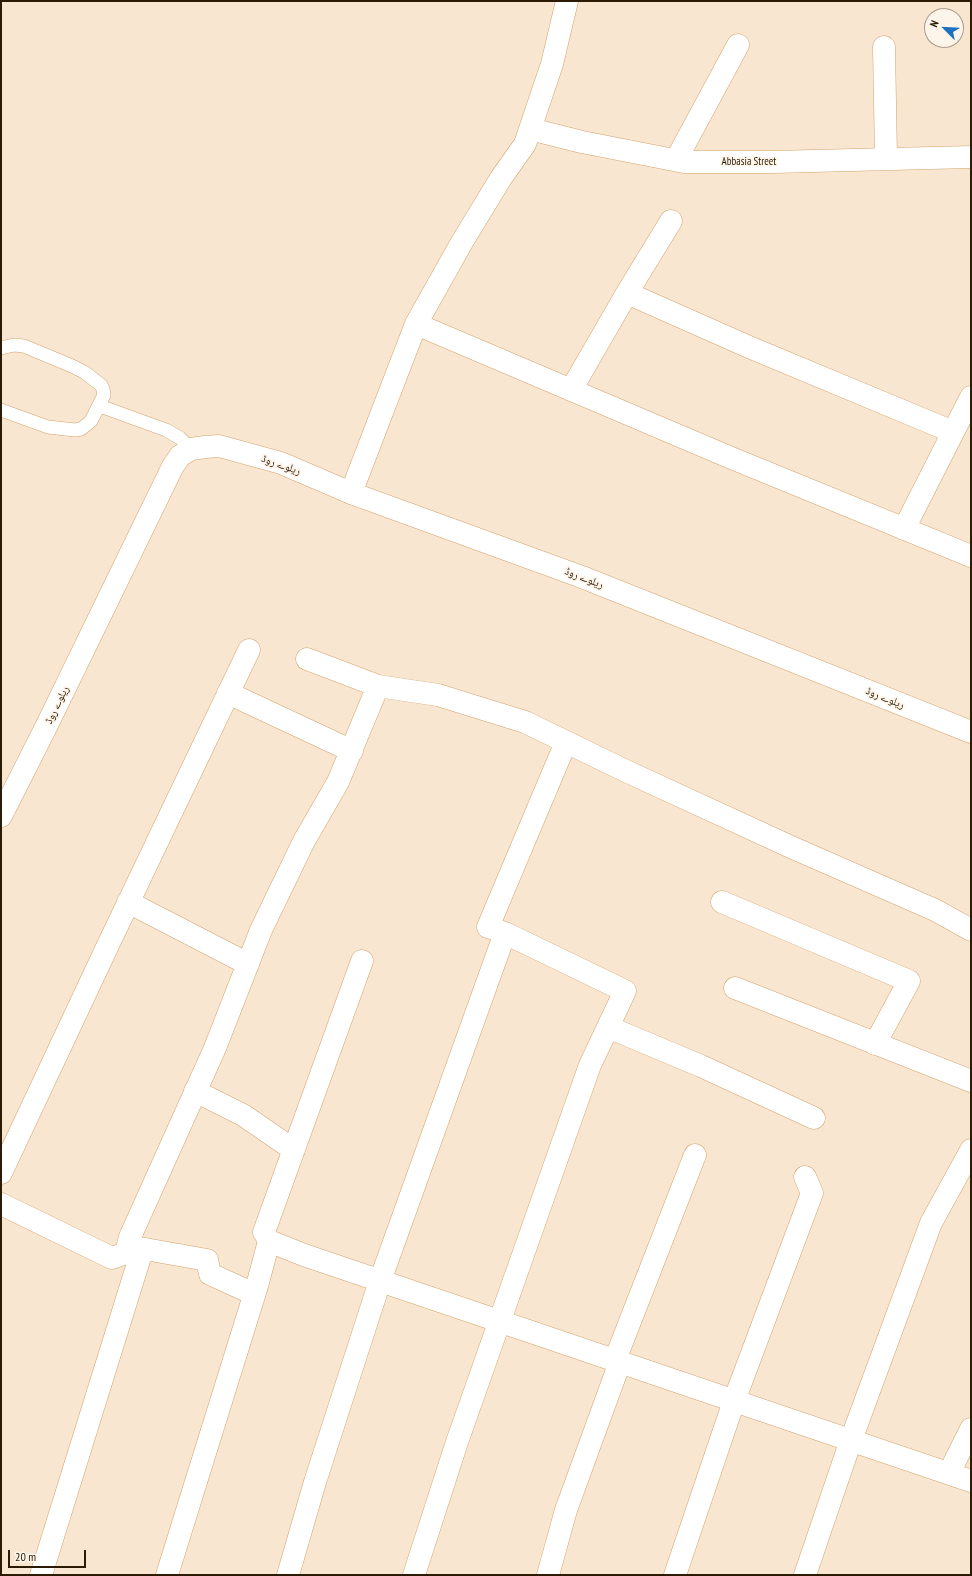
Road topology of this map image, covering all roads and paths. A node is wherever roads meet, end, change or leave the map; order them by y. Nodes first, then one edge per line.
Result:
1 (567, 1) edge
2 (738, 45) dead end
3 (884, 47) dead end
4 (530, 129) junction
5 (971, 156) edge
6 (886, 158) junction
7 (676, 160) junction
8 (671, 221) dead end
9 (627, 293) junction
10 (416, 324) junction
11 (1, 348) edge
12 (570, 390) junction
13 (971, 397) edge
14 (100, 406) junction
15 (1, 410) edge
16 (953, 432) junction
17 (191, 449) junction
18 (351, 493) junction
19 (904, 529) junction
20 (971, 556) edge
21 (249, 650) dead end
22 (307, 659) dead end
23 (378, 686) junction
24 (228, 693) junction
25 (971, 732) edge
26 (566, 742) junction
27 (352, 751) junction
28 (1, 816) edge
29 (128, 902) junction
30 (722, 902) dead end
31 (971, 930) edge
32 (505, 933) junction
33 (362, 960) dead end
34 (248, 964) junction
35 (735, 988) dead end
36 (608, 1027) junction
37 (875, 1044) junction
38 (971, 1081) edge
39 (195, 1091) junction
40 (814, 1118) dead end
41 (294, 1150) junction
42 (971, 1150) edge
43 (696, 1155) dead end
44 (1, 1173) edge
45 (805, 1177) dead end
46 (1, 1204) edge
47 (269, 1241) junction
48 (127, 1250) junction
49 (380, 1281) junction
50 (254, 1294) junction
51 (500, 1321) junction
52 (617, 1361) junction
53 (734, 1400) junction
54 (971, 1429) edge
55 (851, 1440) junction
56 (949, 1473) junction
57 (971, 1481) edge
58 (41, 1575) edge
59 (167, 1575) edge
60 (288, 1575) edge
61 (414, 1575) edge
62 (548, 1575) edge
63 (675, 1575) edge
64 (805, 1575) edge

1 - 4 street
2 - 7 street
3 - 6 street
4 - 7 street, Abbasia Street
4 - 10 street
5 - 6 street, Abbasia Street
6 - 7 street, Abbasia Street
8 - 9 street
9 - 12 street
9 - 16 street
10 - 12 street
10 - 18 street
11 - 14 lane
12 - 19 street
13 - 16 street
14 - 15 lane
14 - 17 lane
16 - 19 street
17 - 18 street, ریلوے روڈ
17 - 28 street, ریلوے روڈ
18 - 25 street, ریلوے روڈ
19 - 20 street
21 - 24 street
22 - 23 street
23 - 26 street
23 - 27 street
24 - 27 street
24 - 29 street
26 - 31 street
26 - 32 street
27 - 34 street
29 - 34 street
29 - 44 street
30 - 37 street
32 - 36 street
32 - 49 street
33 - 41 street
34 - 39 street
35 - 37 street
36 - 40 street
36 - 51 street
37 - 38 street
39 - 41 street
39 - 48 street
41 - 47 street
42 - 55 street
43 - 52 street
45 - 53 street
46 - 48 street
47 - 49 street
47 - 50 street
48 - 50 street
48 - 58 street
49 - 51 street
49 - 60 street
50 - 59 street
51 - 52 street
51 - 61 street
52 - 53 street
52 - 62 street
53 - 55 street
53 - 63 street
54 - 56 street
55 - 56 street
55 - 64 street
56 - 57 street

